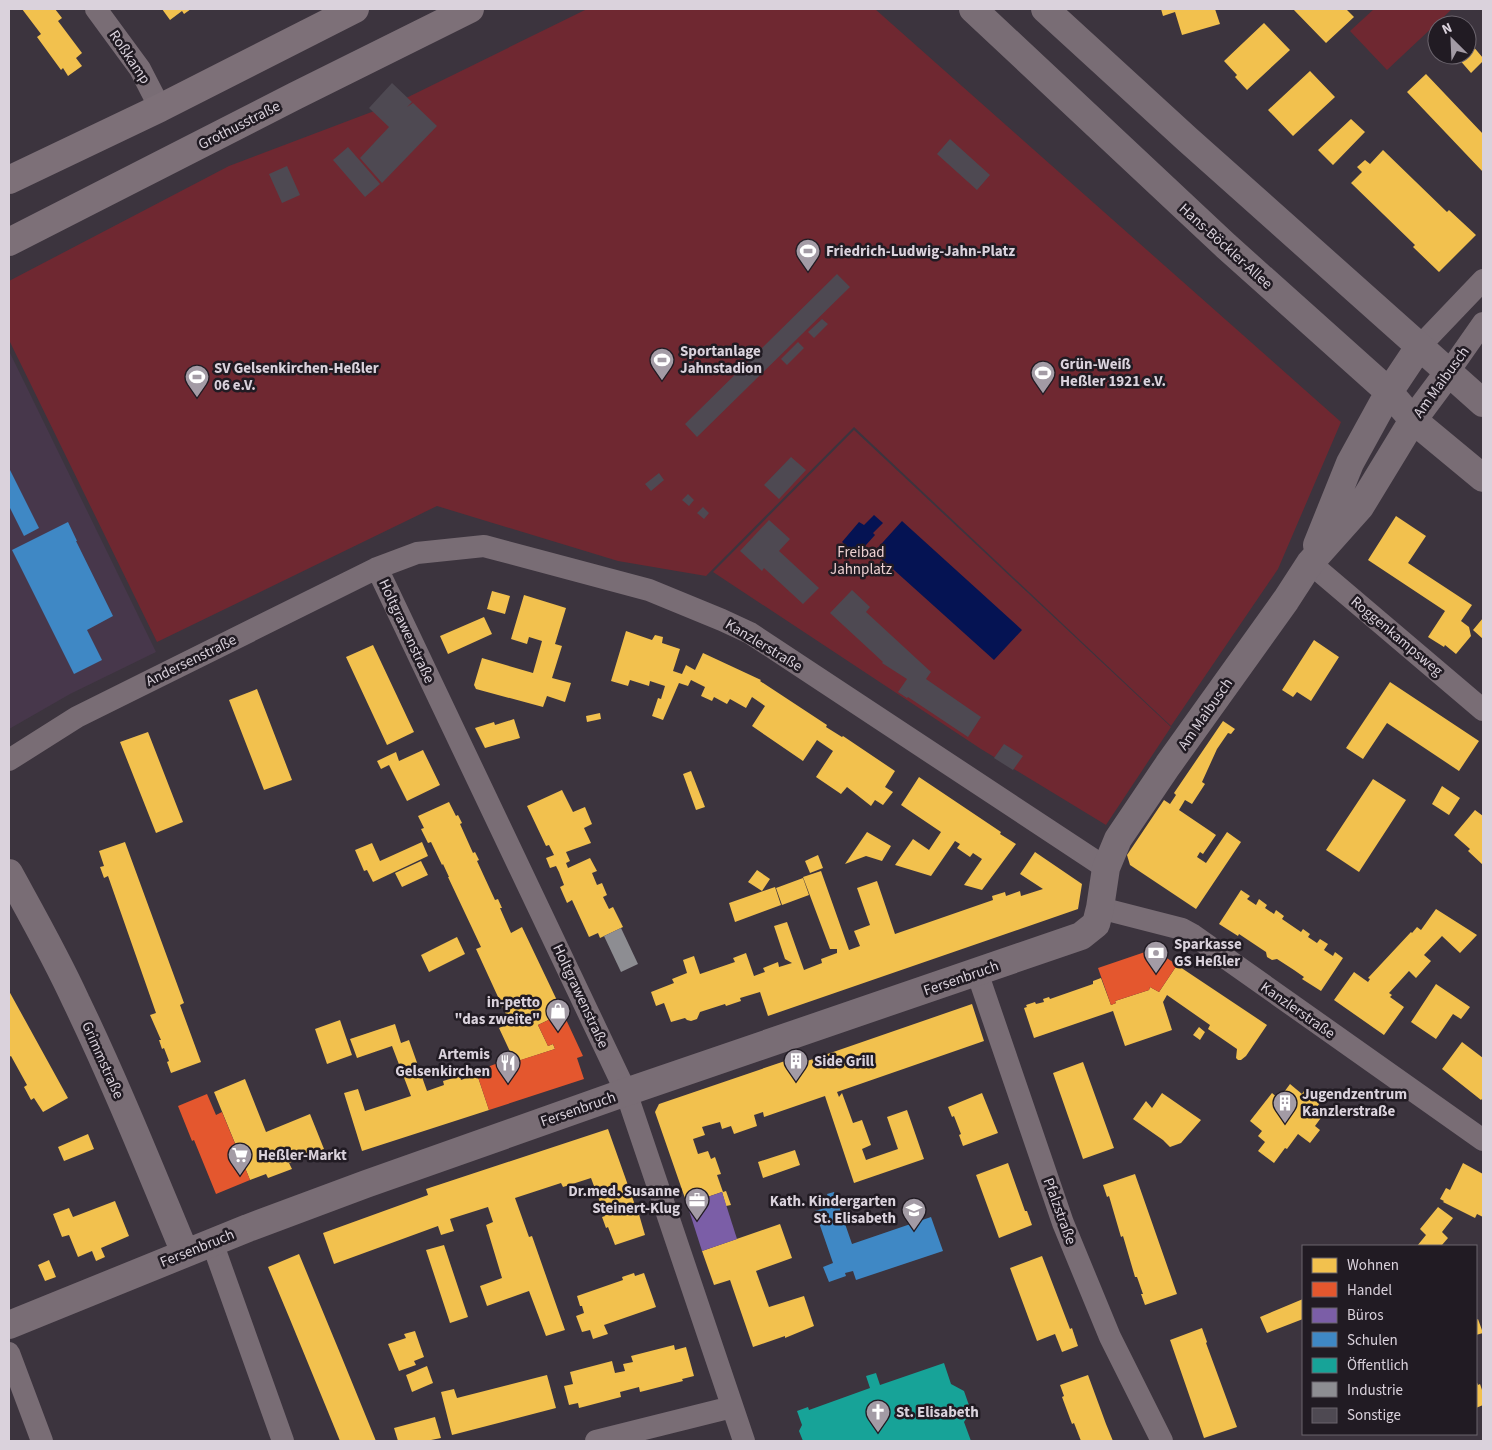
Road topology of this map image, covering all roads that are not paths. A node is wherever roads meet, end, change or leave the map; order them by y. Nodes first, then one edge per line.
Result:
1 (96, 9) edge
2 (354, 9) edge
3 (470, 9) edge
4 (973, 9) edge
5 (1045, 9) edge
6 (160, 108) junction
7 (9, 180) edge
8 (9, 242) edge
9 (1483, 280) edge
10 (1483, 323) edge
11 (1419, 346) junction
12 (1448, 373) junction
13 (1389, 392) junction
14 (1483, 403) edge
15 (1413, 420) junction
16 (1483, 478) edge
17 (1310, 562) junction
18 (377, 568) junction
19 (1483, 710) edge
20 (9, 760) edge
21 (1106, 868) junction
22 (9, 873) edge
23 (1100, 908) junction
24 (978, 972) junction
25 (626, 1092) junction
26 (1483, 1140) edge
27 (212, 1242) junction
28 (185, 1253) junction
29 (9, 1325) edge
30 (9, 1353) edge
31 (732, 1407) junction
32 (42, 1441) edge
33 (283, 1441) edge
34 (596, 1441) edge
35 (744, 1441) edge
36 (1162, 1441) edge

1 - 6 street, Roßkamp
2 - 6 main road
3 - 8 main road, Grothusstraße
4 - 13 street, Hans-Böckler-Allee
5 - 11 street
6 - 7 main road
9 - 11 street, Am Maibusch
10 - 12 street, Am Maibusch
11 - 12 street
11 - 13 street, Am Maibusch
12 - 14 street
12 - 15 street, Am Maibusch
13 - 15 street, Hans-Böckler-Allee
13 - 17 street, Am Maibusch
15 - 16 street, Hans-Böckler-Allee
15 - 17 street, Am Maibusch
17 - 19 street, Roggenkampsweg
17 - 21 street, Am Maibusch
18 - 20 street, Andersenstraße
18 - 21 street, Kanzlerstraße
18 - 25 street, Holtgrawenstraße
21 - 23 street, Fersenbruch
22 - 28 street, Grimmstraße
23 - 24 street, Fersenbruch
23 - 26 street, Kanzlerstraße
24 - 25 street, Fersenbruch
24 - 36 street, Pfalzstraße
25 - 27 street, Fersenbruch
25 - 31 street, Holtgrawenstraße
27 - 28 street, Fersenbruch
27 - 33 street
28 - 29 street, Fersenbruch
30 - 32 street
31 - 34 street
31 - 35 street, Holtgrawenstraße

